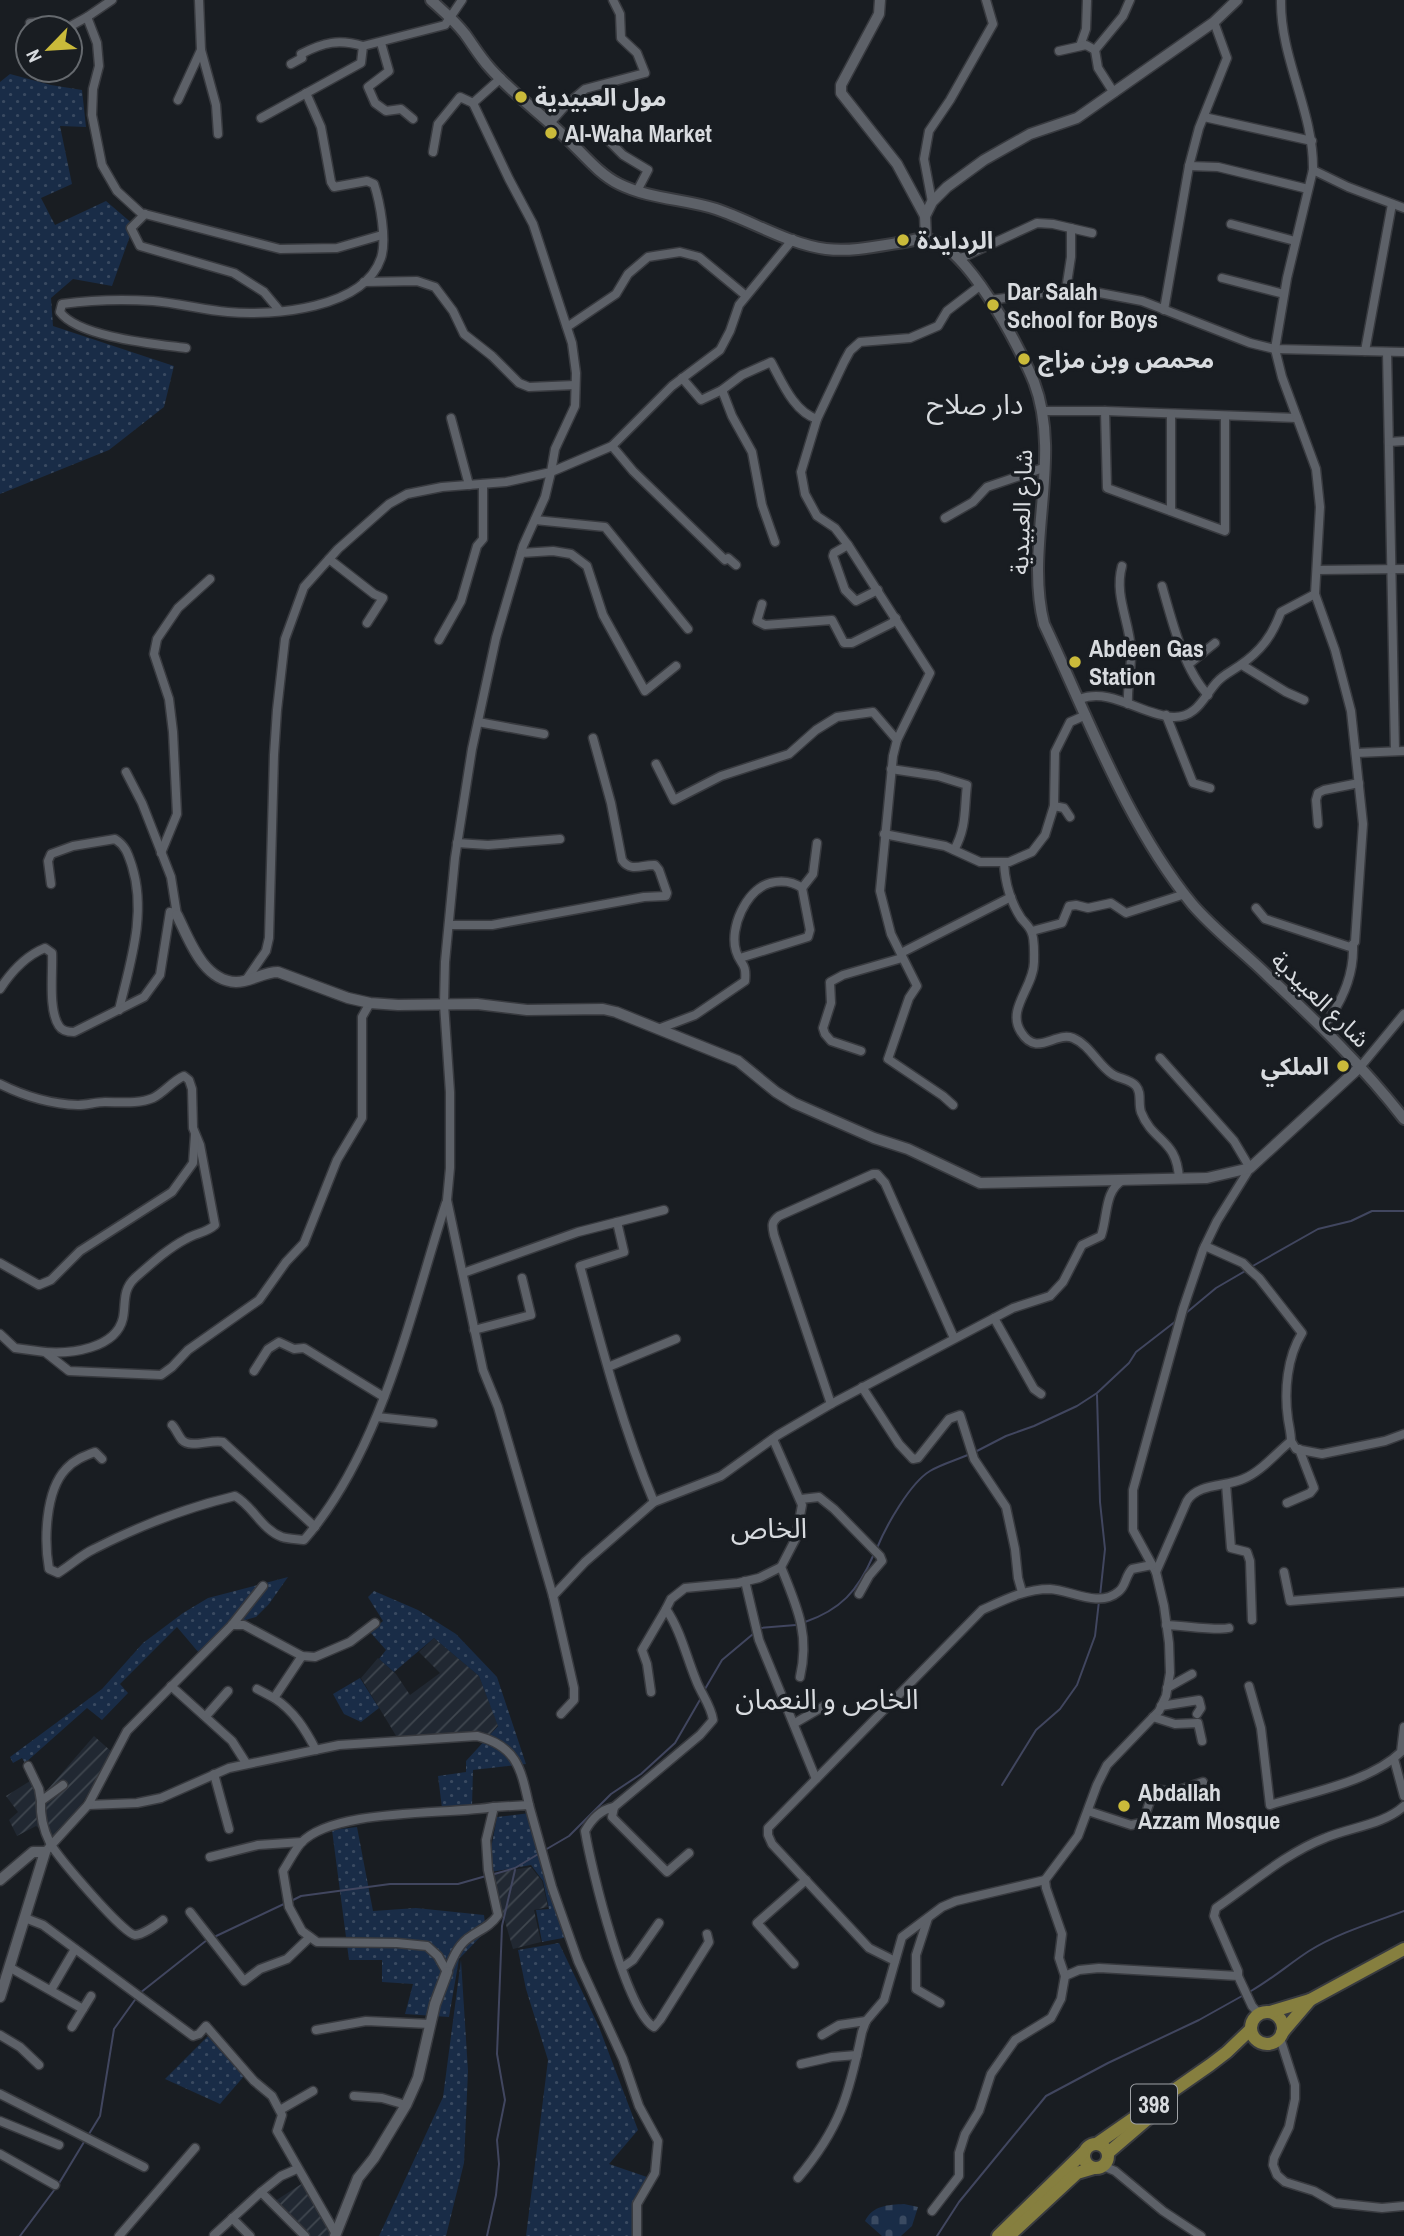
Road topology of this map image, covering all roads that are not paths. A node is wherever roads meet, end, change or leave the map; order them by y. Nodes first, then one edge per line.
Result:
1 (112, 0) edge
2 (199, 0) edge
3 (431, 0) edge
4 (462, 0) edge
5 (613, 0) edge
6 (880, 0) edge
7 (986, 0) edge
8 (1130, 0) edge
9 (1237, 0) edge
10 (1281, 0) edge
11 (1087, 1) edge
12 (86, 17) joint
13 (450, 18) junction
14 (1214, 22) junction
15 (381, 43) junction
16 (363, 46) junction
17 (1080, 46) junction
18 (201, 50) junction
19 (1095, 50) junction
20 (1059, 51) dead end
21 (290, 64) dead end
22 (501, 78) junction
23 (306, 93) junction
24 (1114, 93) junction
25 (178, 100) dead end
26 (473, 103) junction
27 (1204, 117) junction
28 (261, 118) dead end
29 (414, 119) dead end
30 (550, 123) junction
31 (218, 134) dead end
32 (603, 135) dead end
33 (1312, 141) junction
34 (433, 152) dead end
35 (1189, 166) junction
36 (1313, 170) junction
37 (1308, 189) junction
38 (637, 191) junction
39 (932, 202) junction
40 (1392, 204) junction
41 (1404, 208) edge
42 (145, 214) junction
43 (925, 216) junction
44 (1231, 224) dead end
45 (1071, 228) junction
46 (1092, 233) dead end
47 (382, 235) junction
48 (793, 239) junction
49 (926, 239) junction
50 (1295, 242) junction
51 (959, 259) junction
52 (1222, 278) dead end
53 (364, 282) junction
54 (981, 285) junction
55 (1066, 290) junction
56 (1284, 294) junction
57 (745, 295) junction
58 (990, 300) junction
59 (279, 310) junction
60 (1164, 310) junction
61 (567, 327) junction
62 (186, 348) dead end
63 (1275, 349) junction
64 (1365, 351) junction
65 (1387, 352) junction
66 (1404, 352) edge
67 (682, 379) junction
68 (575, 386) junction
69 (722, 390) junction
70 (1041, 411) junction
71 (1105, 411) junction
72 (1171, 414) junction
73 (1226, 416) junction
74 (450, 418) dead end
75 (817, 418) junction
76 (1297, 418) junction
77 (1404, 441) edge
78 (1389, 442) junction
79 (612, 446) junction
80 (1043, 468) junction
81 (551, 472) junction
82 (483, 484) junction
83 (469, 485) junction
84 (1171, 512) junction
85 (945, 518) dead end
86 (535, 520) junction
87 (775, 542) dead end
88 (848, 545) junction
89 (521, 553) junction
90 (329, 559) junction
91 (736, 565) dead end
92 (1122, 566) dead end
93 (1391, 569) junction
94 (1404, 569) edge
95 (1317, 570) junction
96 (210, 579) dead end
97 (1162, 586) dead end
98 (878, 590) junction
99 (1315, 594) junction
100 (762, 604) dead end
101 (896, 618) junction
102 (367, 623) dead end
103 (688, 629) dead end
104 (439, 640) dead end
105 (1215, 643) dead end
106 (1189, 664) junction
107 (1242, 665) junction
108 (676, 666) dead end
109 (1208, 695) junction
110 (1080, 699) junction
111 (1304, 700) dead end
112 (1128, 704) junction
113 (1086, 715) junction
114 (1166, 715) junction
115 (478, 722) junction
116 (544, 734) dead end
117 (593, 738) dead end
118 (897, 740) junction
119 (1399, 751) edge
120 (1356, 753) junction
121 (656, 764) dead end
122 (891, 769) junction
123 (126, 772) dead end
124 (1359, 783) junction
125 (1210, 788) dead end
126 (1054, 806) junction
127 (1070, 817) dead end
128 (1318, 824) dead end
129 (884, 834) junction
130 (560, 839) dead end
131 (457, 843) junction
132 (817, 843) dead end
133 (954, 850) junction
134 (161, 853) junction
135 (1003, 863) junction
136 (51, 884) dead end
137 (802, 888) junction
138 (1185, 894) junction
139 (1011, 897) junction
140 (1256, 908) dead end
141 (177, 915) junction
142 (449, 925) junction
143 (1032, 931) junction
144 (1353, 946) junction
145 (902, 956) junction
146 (740, 958) junction
147 (246, 980) junction
148 (0, 989) edge
149 (370, 1003) junction
150 (444, 1004) junction
151 (119, 1010) junction
152 (1404, 1014) edge
153 (1322, 1028) junction
154 (657, 1029) junction
155 (862, 1051) dead end
156 (1160, 1058) dead end
157 (1361, 1066) junction
158 (0, 1084) edge
159 (953, 1105) dead end
160 (1404, 1119) edge
161 (195, 1132) junction
162 (1250, 1168) junction
163 (1179, 1179) junction
164 (1123, 1180) junction
165 (447, 1200) junction
166 (663, 1210) dead end
167 (617, 1222) junction
168 (1205, 1246) junction
169 (0, 1263) edge
170 (463, 1273) junction
171 (522, 1278) dead end
172 (994, 1318) junction
173 (474, 1330) junction
174 (0, 1334) edge
175 (954, 1338) junction
176 (676, 1339) dead end
177 (45, 1352) junction
178 (608, 1367) junction
179 (254, 1371) dead end
180 (862, 1387) junction
181 (1041, 1394) dead end
182 (384, 1397) junction
183 (831, 1404) junction
184 (377, 1417) junction
185 (433, 1423) dead end
186 (172, 1425) dead end
187 (1404, 1434) edge
188 (773, 1439) junction
189 (1291, 1441) junction
190 (1299, 1449) junction
191 (102, 1459) dead end
192 (1226, 1483) junction
193 (801, 1499) junction
194 (654, 1502) junction
195 (1287, 1503) dead end
196 (315, 1527) junction
197 (781, 1567) junction
198 (1154, 1568) junction
199 (1284, 1572) dead end
200 (745, 1581) junction
201 (263, 1586) dead end
202 (1022, 1592) junction
203 (1404, 1592) edge
204 (859, 1594) dead end
205 (553, 1596) junction
206 (666, 1609) junction
207 (1252, 1620) dead end
208 (375, 1623) dead end
209 (232, 1625) junction
210 (1166, 1625) junction
211 (1228, 1628) dead end
212 (302, 1656) junction
213 (1192, 1674) dead end
214 (800, 1677) dead end
215 (171, 1686) junction
216 (1249, 1686) dead end
217 (1167, 1688) junction
218 (257, 1689) dead end
219 (229, 1692) dead end
220 (651, 1692) dead end
221 (274, 1698) junction
222 (826, 1705) dead end
223 (1161, 1706) junction
224 (561, 1714) dead end
225 (1197, 1714) dead end
226 (206, 1716) junction
227 (1153, 1717) junction
228 (795, 1723) junction
229 (1404, 1727) edge
230 (1202, 1741) dead end
231 (316, 1750) junction
232 (1394, 1759) junction
233 (246, 1763) junction
234 (27, 1766) dead end
235 (214, 1774) junction
236 (816, 1779) junction
237 (1203, 1782) dead end
238 (63, 1785) dead end
239 (1404, 1796) edge
240 (41, 1801) junction
241 (88, 1805) junction
242 (529, 1805) junction
243 (1404, 1806) edge
244 (494, 1807) junction
245 (614, 1807) junction
246 (1088, 1811) junction
247 (229, 1829) dead end
248 (302, 1842) junction
249 (48, 1848) junction
250 (689, 1853) dead end
251 (210, 1857) dead end
252 (1, 1875) edge
253 (806, 1880) junction
254 (1045, 1880) junction
255 (190, 1912) dead end
256 (25, 1918) junction
257 (928, 1918) junction
258 (163, 1920) dead end
259 (659, 1923) dead end
260 (707, 1934) dead end
261 (310, 1937) junction
262 (75, 1949) junction
263 (1404, 1949) edge
264 (895, 1961) junction
265 (794, 1964) dead end
266 (9, 1967) junction
267 (623, 1967) junction
268 (447, 1972) junction
269 (1065, 1976) junction
270 (1238, 1976) junction
271 (51, 1990) junction
272 (91, 1996) dead end
273 (0, 1997) edge
274 (1310, 2000) junction
275 (940, 2003) dead end
276 (83, 2009) junction
277 (1265, 2013) junction
278 (866, 2021) junction
279 (430, 2024) junction
280 (72, 2027) dead end
281 (1251, 2029) junction
282 (316, 2030) dead end
283 (0, 2035) edge
284 (822, 2035) dead end
285 (1278, 2038) junction
286 (1258, 2042) junction
287 (1227, 2052) junction
288 (857, 2055) junction
289 (801, 2064) dead end
290 (39, 2065) dead end
291 (1210, 2065) junction
292 (313, 2091) dead end
293 (0, 2094) edge
294 (354, 2096) dead end
295 (405, 2105) junction
296 (280, 2110) junction
297 (0, 2121) edge
298 (1098, 2143) junction
299 (59, 2145) dead end
300 (195, 2148) dead end
301 (1108, 2153) junction
302 (0, 2154) edge
303 (1083, 2154) junction
304 (144, 2166) dead end
305 (1098, 2167) junction
306 (297, 2169) junction
307 (798, 2179) dead end
308 (55, 2185) dead end
309 (261, 2192) junction
310 (1404, 2206) edge
311 (932, 2211) dead end
312 (1022, 2217) junction
313 (232, 2218) junction
314 (214, 2235) edge
315 (335, 2235) edge
316 (119, 2236) edge
317 (250, 2236) edge
318 (305, 2236) edge
319 (637, 2236) edge
320 (998, 2236) edge
321 (1009, 2236) edge
322 (1201, 2236) edge

1 - 12 street
2 - 18 street
3 - 13 main road
4 - 13 street
5 - 30 street
6 - 43 street
7 - 39 street
8 - 19 street
9 - 14 street
10 - 33 street
11 - 17 street
12 - 42 street
13 - 15 street
13 - 22 main road
14 - 24 street
14 - 27 street
15 - 16 street
15 - 29 street
16 - 21 street
16 - 23 street
17 - 19 street
17 - 20 street
18 - 25 street
18 - 31 street
19 - 24 street
22 - 26 street
22 - 30 main road
23 - 28 street
23 - 47 street
24 - 39 street
26 - 34 street
26 - 61 street
27 - 33 street
27 - 35 street
30 - 38 main road
32 - 38 street
33 - 36 street
35 - 37 street
35 - 60 street
36 - 37 street
36 - 40 street
37 - 50 street
38 - 48 main road
39 - 43 street
40 - 41 street
40 - 64 street
42 - 47 street
42 - 59 street
43 - 49 street
44 - 50 street
45 - 46 street
45 - 51 street
45 - 55 street
47 - 53 street
48 - 49 main road
48 - 57 street
49 - 51 main road, شارع العبيدية
50 - 56 street
51 - 54 main road, شارع العبيدية
52 - 56 street
53 - 59 street
53 - 68 street
54 - 58 main road, شارع العبيدية
54 - 75 street
55 - 58 street
55 - 60 street
56 - 63 street
57 - 61 street
57 - 67 street
58 - 70 main road, شارع العبيدية
59 - 62 street
60 - 63 street
61 - 68 street
63 - 64 street
63 - 76 street
64 - 65 street
65 - 66 street
65 - 78 street
67 - 69 street
67 - 79 street
68 - 81 street
69 - 75 street
69 - 87 street
70 - 71 street
70 - 80 main road, شارع العبيدية
71 - 72 street
71 - 84 street
72 - 73 street
72 - 84 street
73 - 76 street
73 - 84 street
74 - 83 street
75 - 88 street
76 - 95 street
77 - 78 street
78 - 93 street
79 - 81 street
79 - 91 street
80 - 85 street
80 - 110 main road, شارع العبيدية
81 - 82 street
81 - 86 street
82 - 83 street
82 - 104 street
83 - 90 street
86 - 89 street
86 - 103 street
88 - 98 street
88 - 98 street
89 - 108 street
89 - 115 street
90 - 102 street
90 - 147 street
92 - 112 street
93 - 94 street
93 - 95 street
93 - 119 street
95 - 99 street
96 - 134 street
97 - 106 street
98 - 101 street
99 - 107 street
99 - 120 street
100 - 101 street
101 - 118 street
105 - 106 street
106 - 109 street
107 - 109 street
107 - 111 street
109 - 114 street
110 - 112 street
110 - 113 main road, شارع العبيدية
112 - 114 street
113 - 126 street
113 - 138 main road, شارع العبيدية
114 - 125 street
115 - 116 street
115 - 131 street
117 - 142 street
118 - 121 street
118 - 122 street
119 - 120 street
120 - 124 street
122 - 129 street
122 - 133 street
123 - 134 street
124 - 128 street
124 - 144 street
126 - 127 street
126 - 135 street
129 - 133 street
129 - 145 street
130 - 131 street
131 - 142 street
132 - 137 street
133 - 135 street
134 - 141 street
135 - 139 street
136 - 151 street
137 - 146 street
137 - 146 street
138 - 143 street
138 - 153 main road, شارع العبيدية
139 - 143 street
139 - 145 street
140 - 144 street
141 - 147 street
141 - 151 street
142 - 150 street
143 - 163 street
144 - 153 street
145 - 155 street
145 - 159 street
146 - 154 street
147 - 149 street
148 - 151 street
149 - 150 street
149 - 177 street
150 - 154 street
150 - 165 street
152 - 157 street
153 - 157 main road, شارع العبيدية
154 - 164 street
156 - 162 street
157 - 160 main road, شارع العبيدية
157 - 162 street
158 - 161 street
161 - 169 street
161 - 177 street
162 - 163 street
162 - 168 street
163 - 164 street
164 - 172 street
165 - 170 street
165 - 182 street
166 - 167 street
167 - 170 street
167 - 178 street
168 - 189 street
168 - 198 street
170 - 173 street
171 - 173 street
172 - 175 street
172 - 181 street
173 - 205 street
174 - 177 street
175 - 180 street
175 - 183 street
176 - 178 street
178 - 194 street
179 - 182 street
180 - 183 street
180 - 202 street
182 - 184 street
183 - 188 street
184 - 185 street
184 - 196 street
186 - 196 street
187 - 190 street
188 - 193 street
188 - 194 street
189 - 190 street
189 - 192 street
190 - 195 street
191 - 196 street
192 - 198 street
192 - 207 street
193 - 197 street
193 - 204 street
194 - 205 street
197 - 200 street
197 - 214 street
198 - 202 street
198 - 210 street
199 - 203 street
200 - 206 street
200 - 228 street
201 - 209 street
202 - 236 street
205 - 224 street
206 - 220 street
206 - 245 street
208 - 212 street
209 - 212 street
209 - 215 street
210 - 211 street
210 - 217 street
212 - 221 street
213 - 217 street
215 - 226 street
215 - 241 street
216 - 232 street
217 - 223 street
218 - 221 street
219 - 226 street
221 - 231 street
222 - 228 street
223 - 225 street
223 - 227 street
226 - 233 street
227 - 230 street
227 - 246 street
228 - 236 street
229 - 232 street
231 - 233 street
231 - 242 street
232 - 239 street
233 - 235 street
234 - 240 street
235 - 241 street
235 - 247 street
236 - 253 street
237 - 246 street
238 - 240 street
240 - 249 street
241 - 249 street
242 - 244 street
242 - 319 street
243 - 270 street
244 - 248 street
244 - 268 street
245 - 250 street
245 - 267 street
246 - 254 street
248 - 251 street
248 - 261 street
249 - 252 street
249 - 256 street
249 - 258 street
253 - 264 street
253 - 265 street
254 - 257 street
254 - 269 street
255 - 261 street
256 - 262 street
256 - 266 street
257 - 264 street
257 - 275 street
259 - 267 street
260 - 267 street
261 - 268 street
262 - 271 street
262 - 296 street
263 - 274 main road
264 - 278 street
266 - 271 street
266 - 273 street
268 - 279 street
269 - 270 street
269 - 311 street
270 - 277 street
271 - 276 street
272 - 276 street
274 - 277 main road
274 - 285 main road
276 - 280 street
277 - 281 main road, 398
277 - 285 main road
278 - 284 street
278 - 288 street
279 - 282 street
279 - 295 street
281 - 286 main road
281 - 287 main road, 398
283 - 290 street
285 - 286 main road, 398
285 - 310 street
286 - 287 main road, 398
287 - 291 main road, 398
288 - 289 street
288 - 307 street
291 - 298 main road, 398
291 - 301 main road, 398
292 - 296 street
293 - 304 street
294 - 295 street
295 - 315 street
296 - 306 street
297 - 299 street
298 - 301 main road, 398
298 - 303 main road, 398
300 - 316 street
301 - 305 main road, 398
302 - 308 street
303 - 305 main road
303 - 312 main road, 398
305 - 312 main road, 398
305 - 322 street
306 - 309 street
306 - 315 street
309 - 313 street
309 - 318 street
312 - 320 main road, 398
312 - 321 main road, 398
313 - 314 street
313 - 317 street

